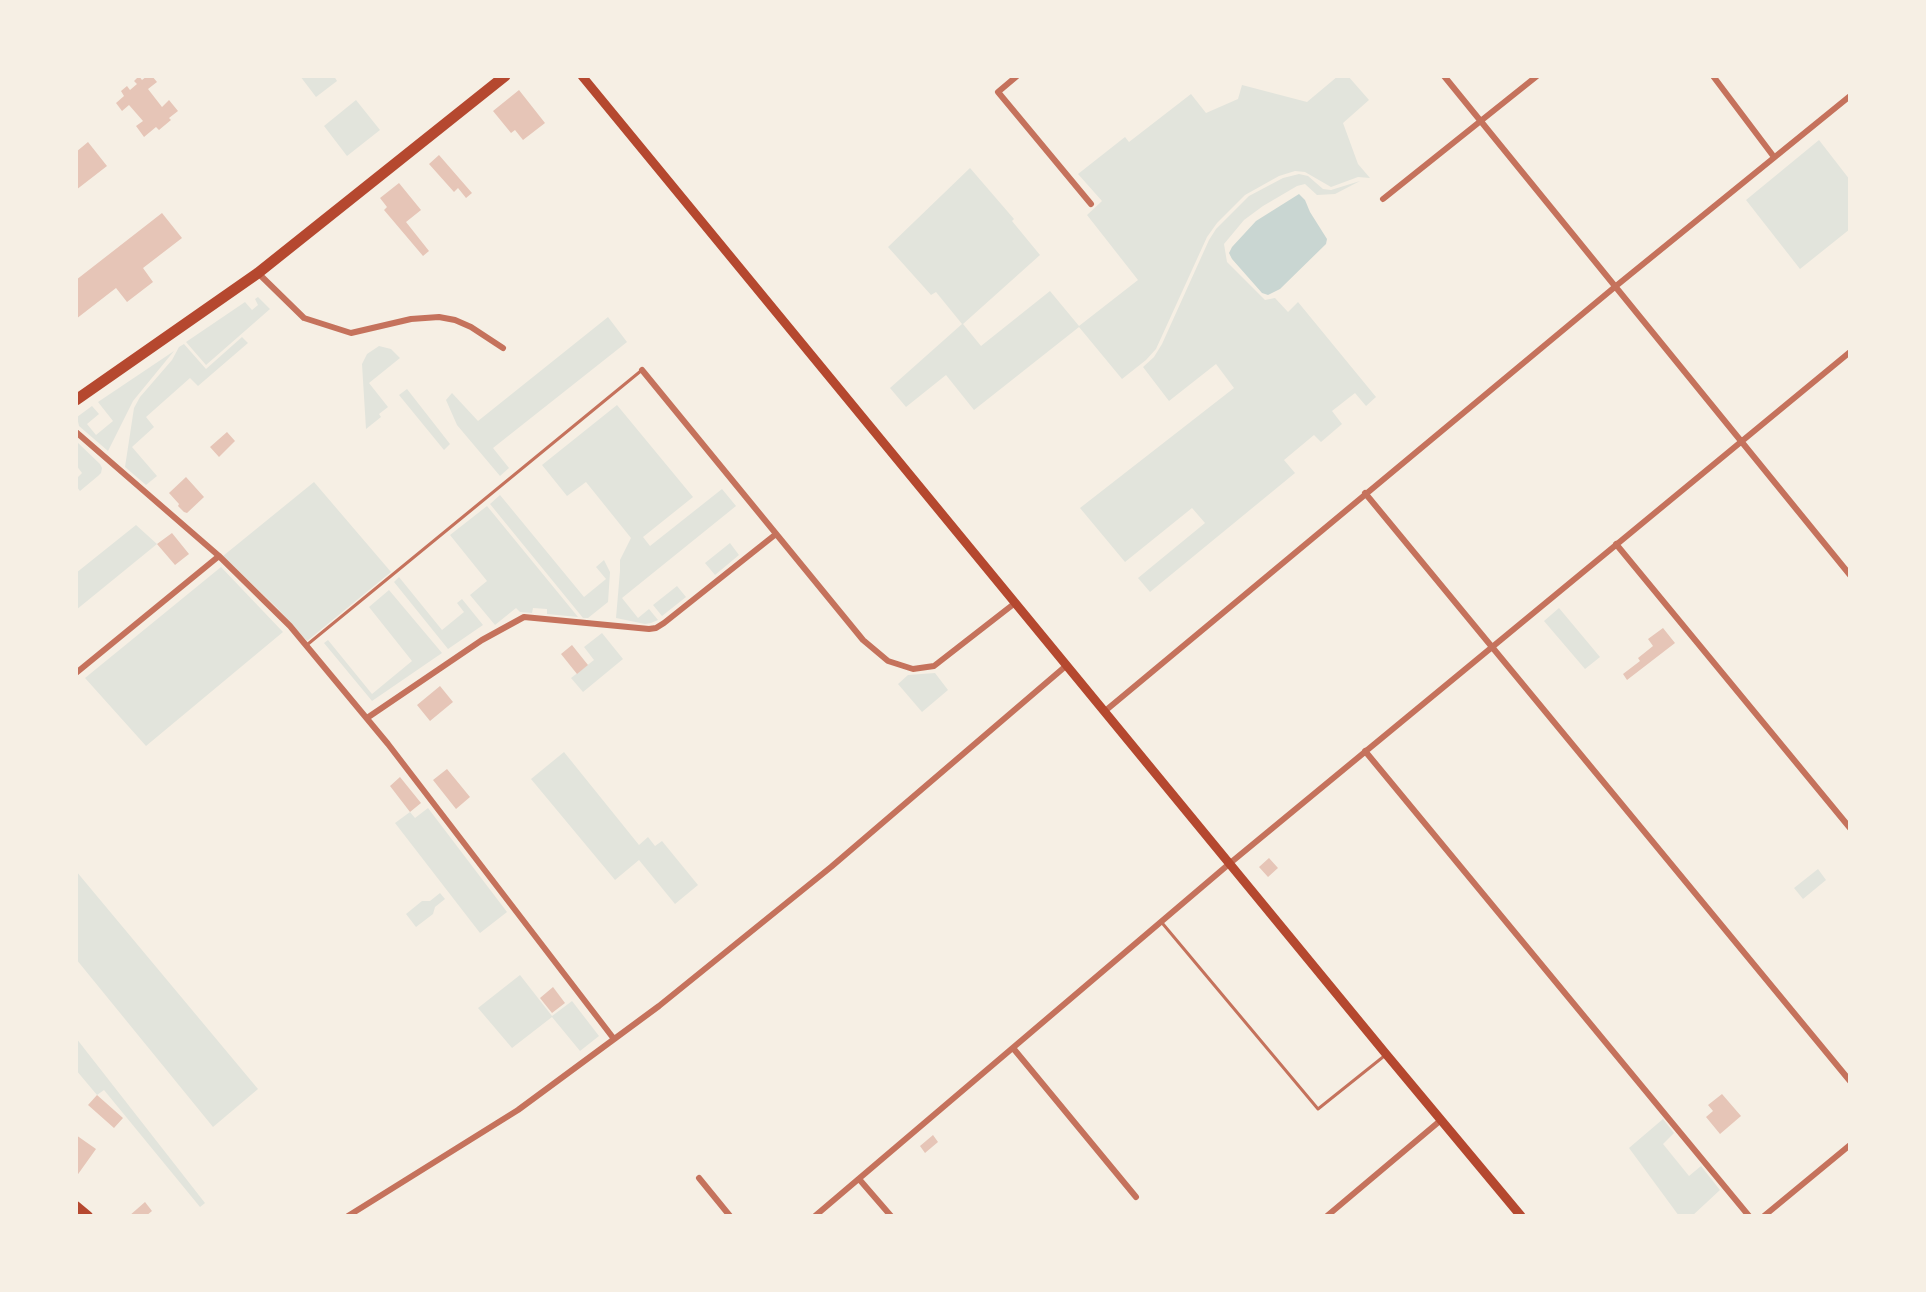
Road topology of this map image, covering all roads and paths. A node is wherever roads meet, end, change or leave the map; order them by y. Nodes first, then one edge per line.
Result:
1 (505, 76) edge
2 (582, 76) edge
3 (1017, 76) edge
4 (1444, 76) edge
5 (1537, 76) edge
6 (1713, 76) edge
7 (1850, 96) edge
8 (1480, 121) junction
9 (1774, 157) junction
10 (1383, 199) dead end
11 (1091, 204) dead end
12 (258, 273) junction
13 (1616, 286) junction
14 (503, 348) dead end
15 (1850, 352) edge
16 (642, 370) joint
17 (76, 400) edge
18 (76, 432) edge
19 (1741, 442) junction
20 (1365, 493) junction
21 (776, 534) junction
22 (1616, 544) junction
23 (219, 556) junction
24 (1850, 575) edge
25 (1015, 603) junction
26 (307, 645) junction
27 (1491, 647) junction
28 (1067, 665) junction
29 (76, 673) edge
30 (1105, 711) junction
31 (367, 718) junction
32 (1365, 751) junction
33 (1850, 828) edge
34 (1229, 864) junction
35 (1161, 922) junction
36 (614, 1039) junction
37 (1013, 1048) junction
38 (1386, 1054) junction
39 (1850, 1081) edge
40 (1441, 1120) junction
41 (1850, 1145) edge
42 (699, 1178) dead end
43 (859, 1179) junction
44 (1136, 1197) dead end
45 (76, 1206) edge
46 (88, 1216) edge
47 (348, 1216) edge
48 (730, 1216) edge
49 (815, 1216) edge
50 (891, 1216) edge
51 (1327, 1216) edge
52 (1521, 1216) edge
53 (1749, 1216) edge
54 (1764, 1216) edge

1 - 12 highway
2 - 25 main road
3 - 11 street
4 - 8 street
5 - 8 street
6 - 9 street
7 - 9 street
8 - 10 street
8 - 13 street
9 - 13 street
12 - 14 street
12 - 17 highway
13 - 19 street
13 - 20 street
15 - 19 street
16 - 21 street
16 - 26 lane
18 - 23 street
19 - 22 street
19 - 24 street
20 - 27 street
20 - 30 street
21 - 25 street
21 - 31 street
22 - 27 street
22 - 33 street
23 - 26 street
23 - 29 street
25 - 28 main road
26 - 31 street
27 - 32 street
27 - 39 street
28 - 30 main road
28 - 36 street
30 - 34 main road
31 - 36 street
32 - 34 street
32 - 53 street
34 - 35 street
34 - 38 main road
35 - 37 street
35 - 38 lane
36 - 47 street
37 - 43 street
37 - 44 street
38 - 40 main road
40 - 51 street
40 - 52 main road
41 - 54 street
42 - 48 street
43 - 49 street
43 - 50 street
45 - 46 main road

